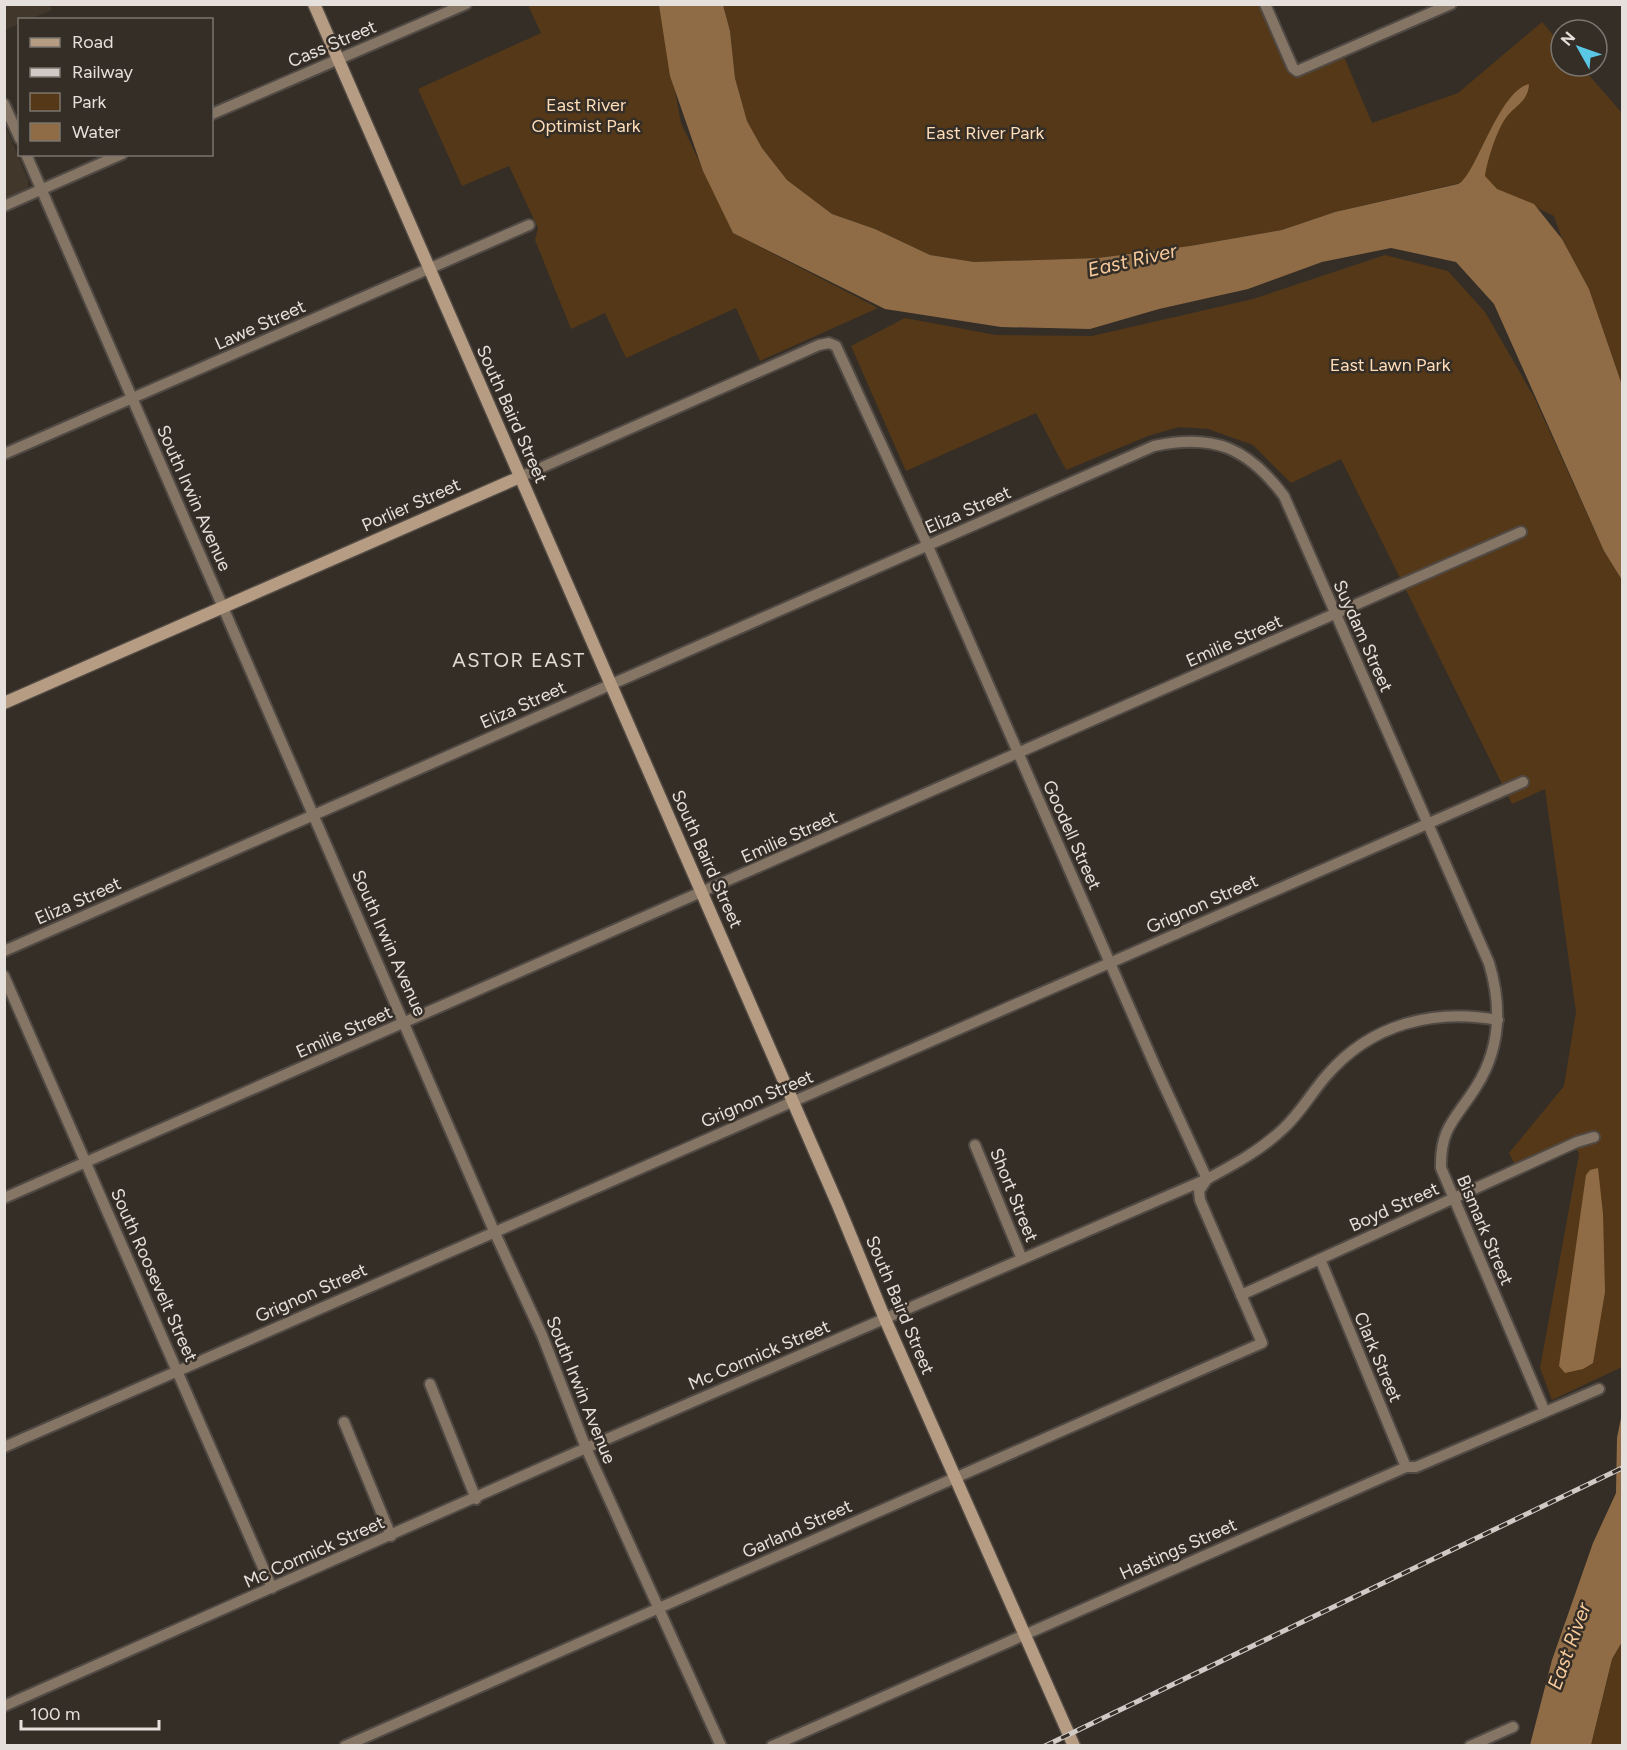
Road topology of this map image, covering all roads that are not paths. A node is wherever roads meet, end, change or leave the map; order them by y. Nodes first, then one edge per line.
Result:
1 (314, 4) edge
2 (466, 4) edge
3 (1265, 4) edge
4 (1451, 4) edge
5 (338, 60) junction
6 (4, 104) edge
7 (213, 114) edge
8 (18, 135) edge
9 (27, 156) edge
10 (118, 156) edge
11 (42, 190) junction
12 (4, 207) edge
13 (529, 225) dead end
14 (429, 268) junction
15 (832, 343) joint
16 (133, 398) junction
17 (1155, 446) joint
18 (4, 454) edge
19 (520, 477) junction
20 (1521, 532) dead end
21 (928, 546) junction
22 (224, 607) junction
23 (1335, 615) junction
24 (611, 685) junction
25 (4, 703) edge
26 (1019, 754) junction
27 (1523, 782) dead end
28 (315, 815) junction
29 (1426, 823) junction
30 (702, 893) junction
31 (1472, 927) joint
32 (4, 951) edge
33 (1110, 962) junction
34 (4, 976) edge
35 (1498, 1020) junction
36 (406, 1023) junction
37 (793, 1101) junction
38 (1594, 1137) dead end
39 (975, 1145) dead end
40 (86, 1162) junction
41 (1207, 1179) junction
42 (4, 1198) edge
43 (1452, 1199) junction
44 (494, 1231) junction
45 (1022, 1259) junction
46 (1320, 1259) junction
47 (1241, 1295) junction
48 (885, 1319) junction
49 (177, 1371) junction
50 (430, 1384) dead end
51 (1599, 1389) dead end
52 (1545, 1412) junction
53 (344, 1422) dead end
54 (4, 1447) edge
55 (586, 1448) junction
56 (1406, 1467) junction
57 (954, 1477) junction
58 (476, 1498) junction
59 (391, 1536) junction
60 (272, 1588) junction
61 (659, 1608) junction
62 (1024, 1635) junction
63 (4, 1706) edge
64 (1513, 1726) dead end
65 (345, 1746) edge
66 (721, 1746) edge
67 (772, 1746) edge
68 (1074, 1746) edge
69 (1470, 1746) edge

1 - 5 street, South Baird Street
2 - 5 street, Cass Street
3 - 4 street
5 - 7 street, Cass Street
5 - 14 street, South Baird Street
6 - 8 street
9 - 11 street, South Irwin Avenue
10 - 11 street
11 - 12 street
11 - 16 street, South Irwin Avenue
13 - 14 street, Lawe Street
14 - 16 street, Lawe Street
14 - 19 street, South Baird Street
15 - 19 street, Porlier Street
15 - 21 street, Goodell Street
16 - 18 street, Lawe Street
16 - 22 street, South Irwin Avenue
17 - 21 street, Eliza Street
17 - 23 street, Suydam Street
19 - 22 street, Porlier Street
19 - 24 street, South Baird Street
20 - 23 street, Emilie Street
21 - 24 street, Eliza Street
21 - 26 street, Goodell Street
22 - 25 street, Porlier Street
22 - 28 street, South Irwin Avenue
23 - 26 street, Emilie Street
23 - 29 street, Suydam Street
24 - 28 street, Eliza Street
24 - 30 street, South Baird Street
26 - 30 street, Emilie Street
26 - 33 street, Goodell Street
27 - 29 street, Grignon Street
28 - 32 street, Eliza Street
28 - 36 street, South Irwin Avenue
29 - 31 street, Suydam Street
29 - 33 street, Grignon Street
30 - 36 street, Emilie Street
30 - 37 street, South Baird Street
31 - 35 street, Bismark Street
33 - 37 street, Grignon Street
33 - 41 street, Goodell Street
34 - 40 street, South Roosevelt Street
35 - 41 street, Mc Cormick Street
35 - 43 street, Bismark Street
36 - 40 street, Emilie Street
36 - 44 street, South Irwin Avenue
37 - 44 street, Grignon Street
37 - 48 street, South Baird Street
38 - 43 street, Boyd Street
39 - 45 street, Short Street
40 - 42 street, Emilie Street
40 - 49 street, South Roosevelt Street
41 - 45 street, Mc Cormick Street
41 - 47 street
43 - 46 street, Boyd Street
43 - 52 street, Bismark Street
44 - 49 street, Grignon Street
44 - 55 street, South Irwin Avenue
45 - 48 street, Mc Cormick Street
46 - 47 street, Boyd Street
46 - 56 street, Clark Street
47 - 57 street, Garland Street
48 - 55 street, Mc Cormick Street
48 - 57 street, South Baird Street
49 - 54 street, Grignon Street
49 - 60 street, South Roosevelt Street
50 - 58 street
51 - 52 street, Hastings Street
52 - 56 street, Hastings Street
53 - 59 street
55 - 58 street, Mc Cormick Street
55 - 61 street, South Irwin Avenue
56 - 62 street, Hastings Street
57 - 61 street, Garland Street
57 - 62 street, South Baird Street
58 - 59 street, Mc Cormick Street
59 - 60 street, Mc Cormick Street
60 - 63 street, Mc Cormick Street
61 - 65 street, Garland Street
61 - 66 street, South Irwin Avenue
62 - 67 street, Hastings Street
62 - 68 street, South Baird Street
64 - 69 street

